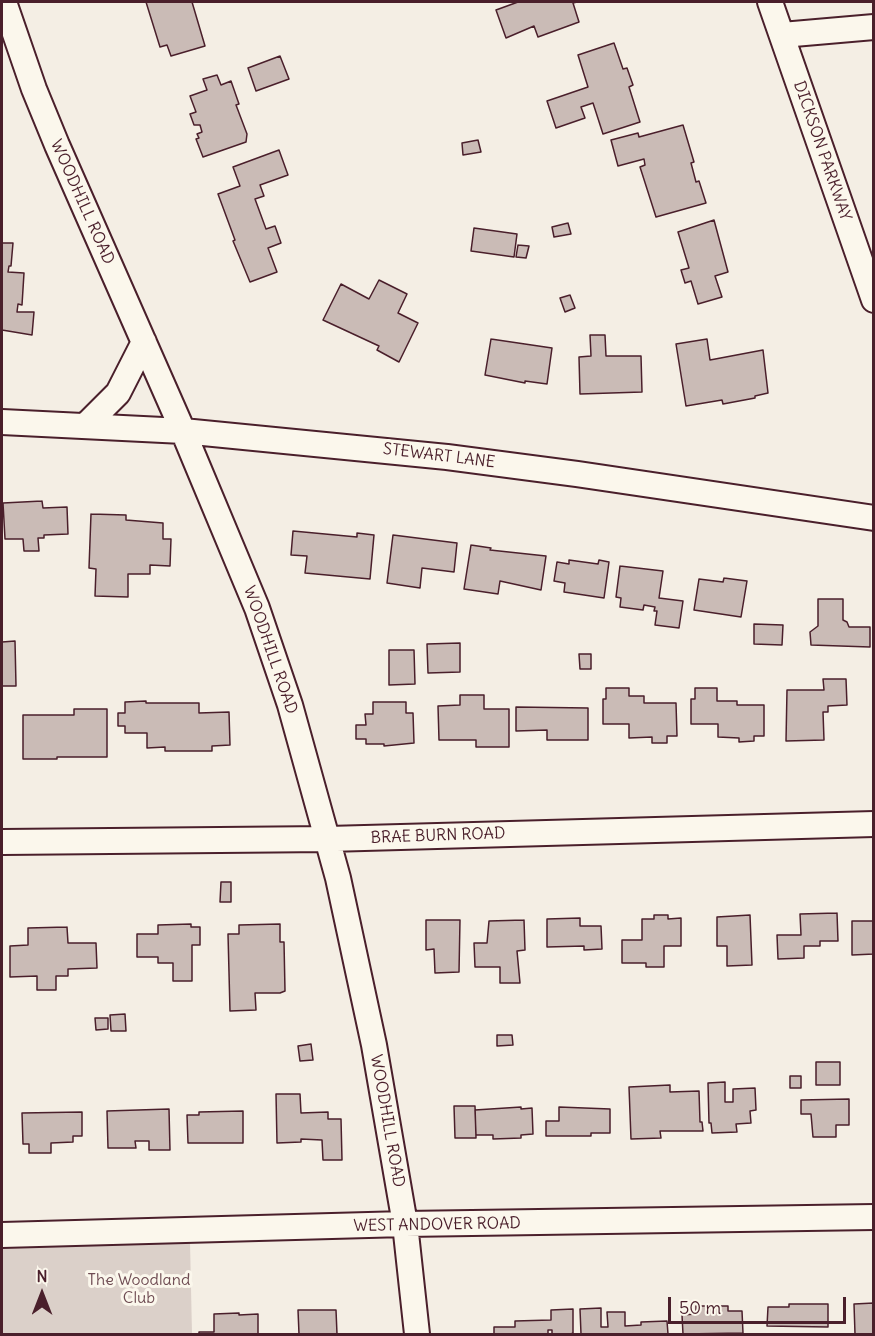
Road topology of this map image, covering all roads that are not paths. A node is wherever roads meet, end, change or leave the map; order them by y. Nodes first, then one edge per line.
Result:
1 (4, 2) edge
2 (770, 2) edge
3 (873, 27) edge
4 (782, 35) junction
5 (873, 300) edge
6 (144, 342) junction
7 (2, 422) edge
8 (85, 426) junction
9 (183, 431) junction
10 (873, 518) edge
11 (873, 824) edge
12 (328, 839) junction
13 (2, 842) edge
14 (873, 1217) edge
15 (405, 1224) junction
16 (2, 1235) edge
17 (417, 1335) edge

1 - 6 street, WOODHILL ROAD
2 - 4 street, DICKSON PARKWAY
3 - 4 street
4 - 5 street, DICKSON PARKWAY
6 - 8 street
6 - 9 street, WOODHILL ROAD
7 - 8 street, STEWART LANE
8 - 9 street, STEWART LANE
9 - 10 street, STEWART LANE
9 - 12 street, WOODHILL ROAD
11 - 12 street, BRAE BURN ROAD
12 - 13 street, BRAE BURN ROAD
12 - 15 street, WOODHILL ROAD
14 - 15 street, WEST ANDOVER ROAD
15 - 16 street, WEST ANDOVER ROAD
15 - 17 street, WOODHILL ROAD

